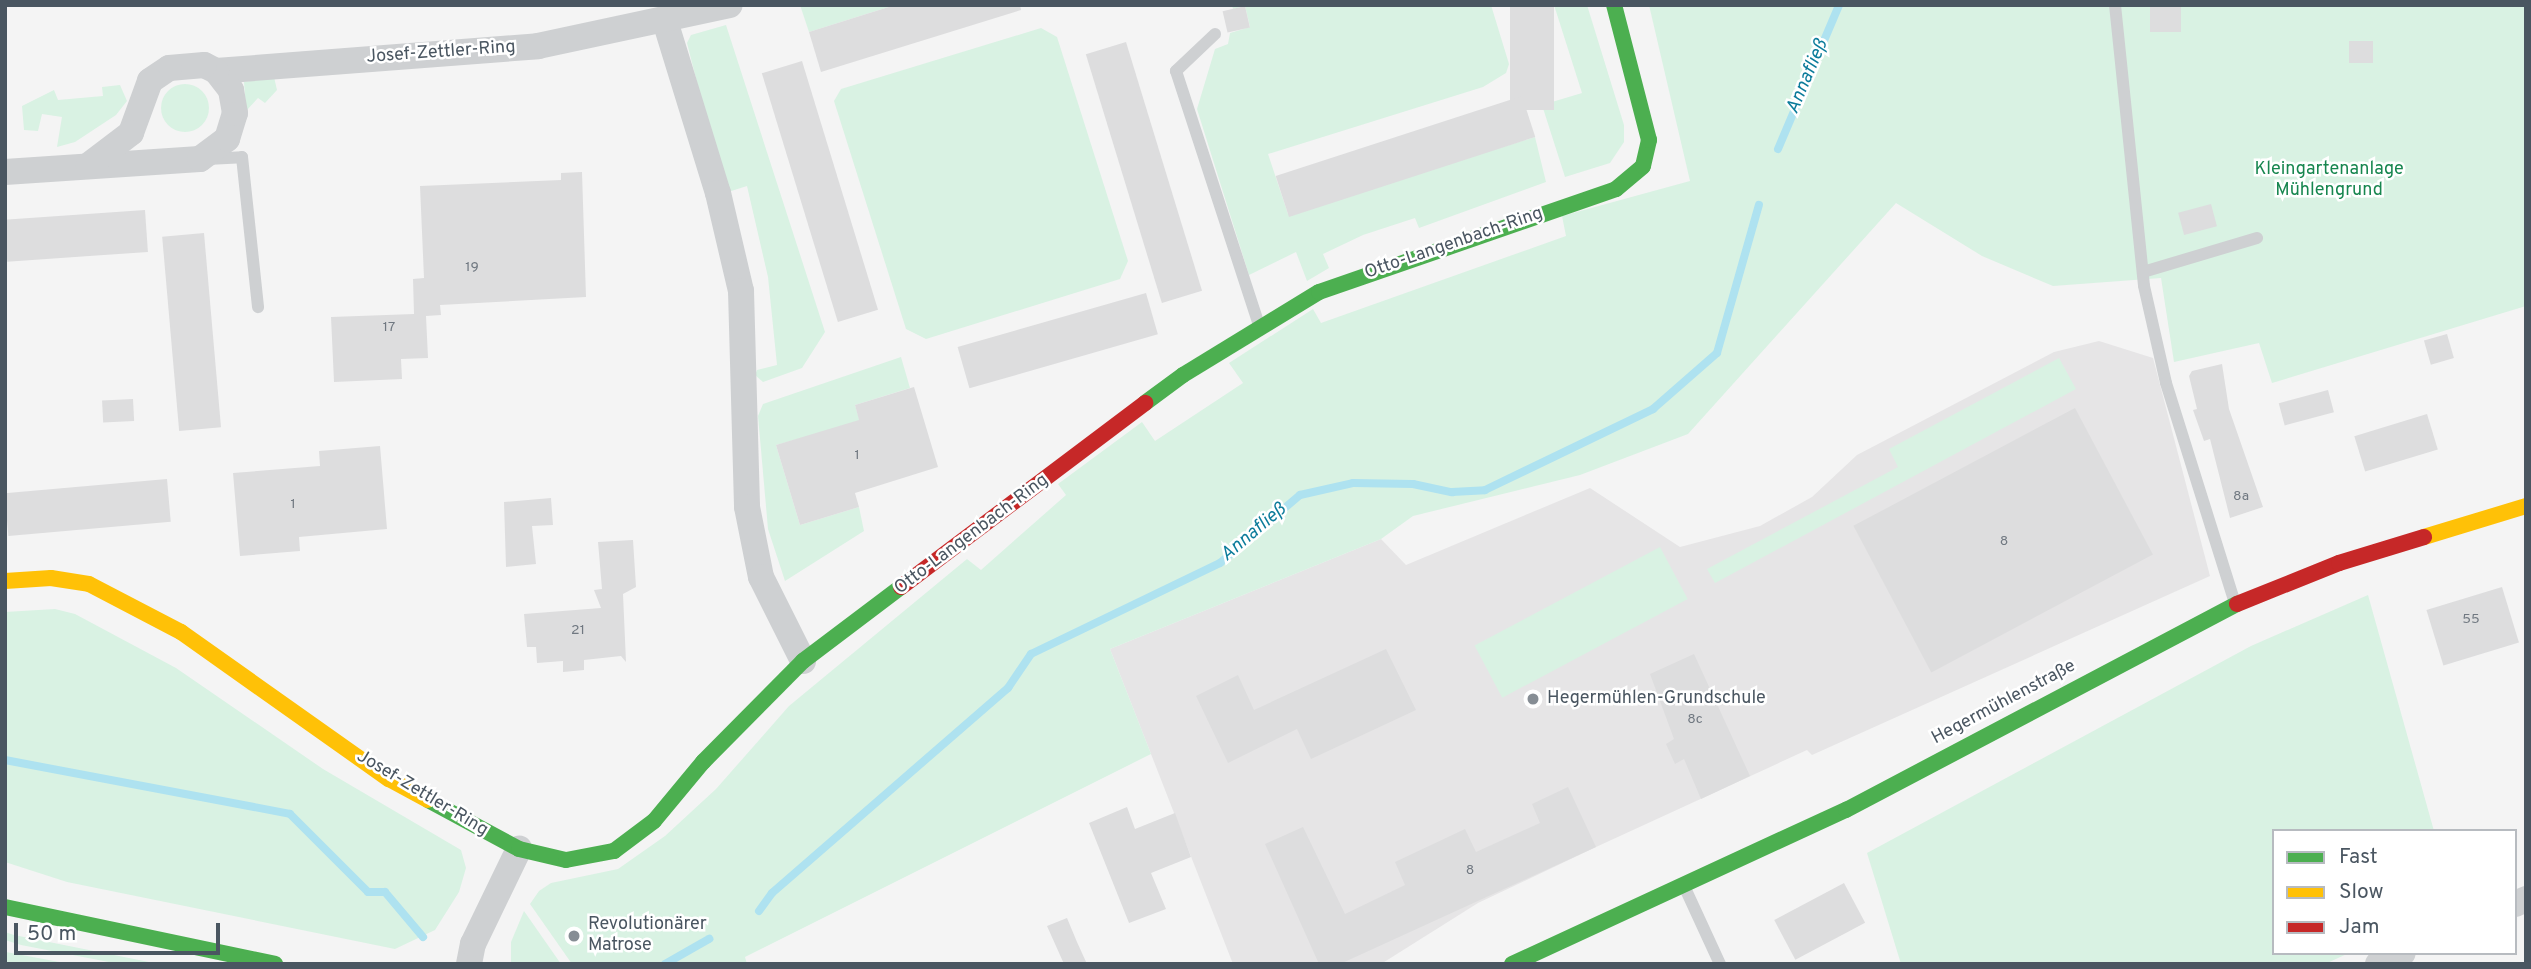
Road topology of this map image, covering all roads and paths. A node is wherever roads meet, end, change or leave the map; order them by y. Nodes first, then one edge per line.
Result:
1 (730, 5) edge
2 (1614, 5) edge
3 (2115, 5) edge
4 (665, 21) junction
5 (1215, 34) dead end
6 (216, 71) junction
7 (200, 159) junction
8 (89, 165) junction
9 (5, 172) edge
10 (2257, 238) dead end
11 (2143, 272) junction
12 (258, 307) dead end
13 (1261, 328) junction
14 (2526, 506) edge
15 (5, 581) edge
16 (2236, 605) junction
17 (803, 661) junction
18 (519, 849) junction
19 (1684, 885) junction
20 (5, 907) edge
21 (2398, 955) edge
22 (275, 964) edge
23 (470, 964) edge
24 (1512, 964) edge
25 (1720, 964) edge
26 (2378, 964) edge

1 - 4 street
2 - 13 street, Otto-Langenbach-Ring
3 - 11 lane
4 - 6 street, Josef-Zettler-Ring
4 - 17 street
5 - 13 lane
6 - 7 street
6 - 8 street, Josef-Zettler-Ring
7 - 8 street
7 - 12 lane
8 - 9 street
10 - 11 lane
11 - 16 lane
13 - 17 street, Otto-Langenbach-Ring
14 - 16 street, Hegermühlenstraße
15 - 18 street, Josef-Zettler-Ring
16 - 19 street, Hegermühlenstraße
17 - 18 street, Josef-Zettler-Ring
18 - 23 street
19 - 24 street, Hegermühlenstraße
19 - 25 lane
20 - 22 street
21 - 26 street

